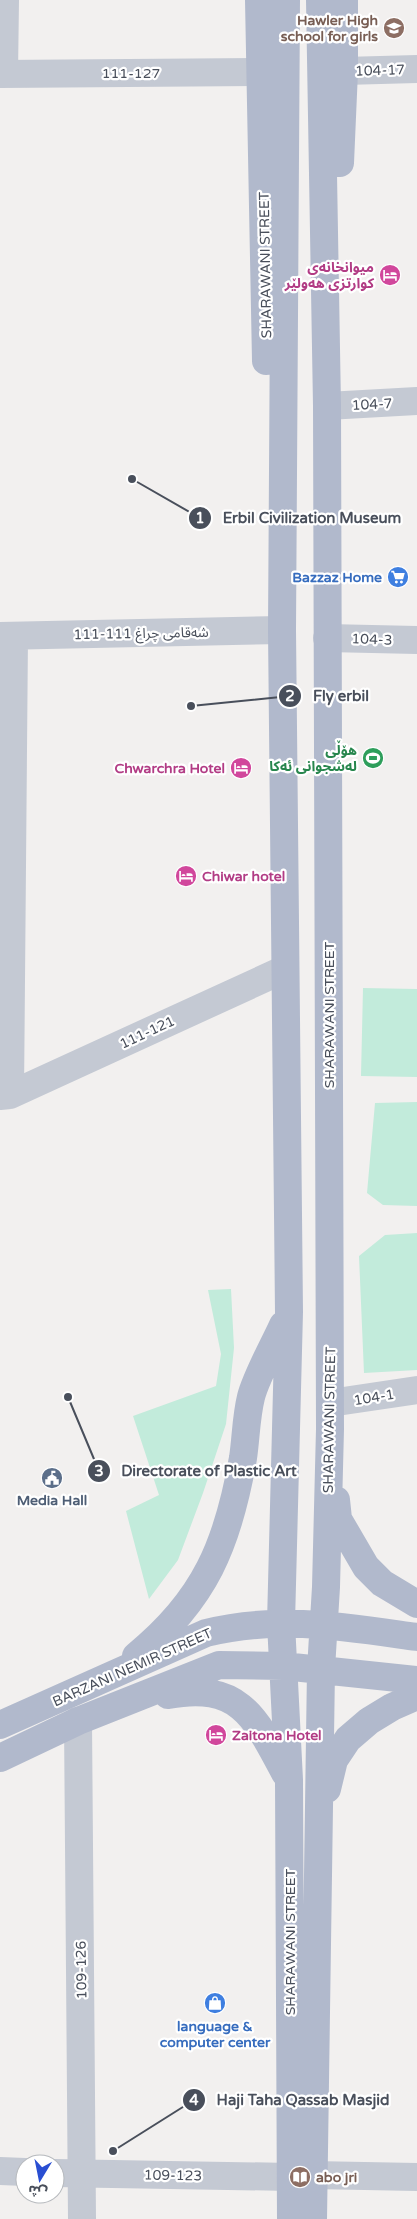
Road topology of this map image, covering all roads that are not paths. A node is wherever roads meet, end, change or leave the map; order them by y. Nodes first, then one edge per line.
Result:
1 (5, 0) edge
2 (259, 0) edge
3 (286, 0) edge
4 (320, 0) edge
5 (344, 0) edge
6 (417, 69) edge
7 (261, 72) junction
8 (344, 72) junction
9 (2, 74) edge
10 (417, 401) edge
11 (327, 406) junction
12 (284, 529) junction
13 (282, 630) junction
14 (7, 636) edge
15 (327, 638) junction
16 (417, 640) edge
17 (6, 871) edge
18 (285, 969) junction
19 (5, 1095) edge
20 (289, 1312) junction
21 (417, 1390) edge
22 (330, 1416) junction
23 (417, 1604) edge
24 (281, 1623) junction
25 (322, 1624) junction
26 (417, 1637) edge
27 (283, 1666) junction
28 (321, 1670) junction
29 (109, 1677) junction
30 (417, 1680) edge
31 (417, 1696) edge
32 (127, 1702) junction
33 (78, 1721) junction
34 (0, 1725) edge
35 (0, 1758) edge
36 (290, 1780) junction
37 (318, 1827) junction
38 (0, 2171) edge
39 (15, 2172) edge
40 (68, 2173) edge
41 (302, 2176) junction
42 (417, 2177) edge
43 (82, 2219) edge
44 (291, 2219) edge
45 (313, 2219) edge

1 - 9 street
2 - 7 main road, SHARAWANI STREET
3 - 12 main road, SHARAWANI STREET
4 - 11 main road, SHARAWANI STREET
5 - 8 main road, SHARAWANI STREET
6 - 8 street, 104-17
7 - 9 street, 111-127
7 - 12 main road, SHARAWANI STREET
8 - 11 main road, SHARAWANI STREET
10 - 11 street, 104-7
11 - 15 main road, SHARAWANI STREET
12 - 13 main road, SHARAWANI STREET
13 - 14 street, شەقامی چراغ 111-111
13 - 18 main road, SHARAWANI STREET
14 - 17 street
15 - 16 street, 104-3
15 - 22 main road, SHARAWANI STREET
17 - 19 street
18 - 19 street, 111-121
18 - 20 main road, SHARAWANI STREET
20 - 24 main road, SHARAWANI STREET
20 - 29 main road
21 - 22 street, 104-1
22 - 23 main road
22 - 25 main road, SHARAWANI STREET
24 - 25 main road, BARZANI NEMIR STREET
24 - 27 main road, SHARAWANI STREET
24 - 29 main road, BARZANI NEMIR STREET
25 - 26 main road, BARZANI NEMIR STREET
25 - 28 main road, SHARAWANI STREET
27 - 28 main road, BARZANI NEMIR STREET
27 - 32 main road, BARZANI NEMIR STREET
27 - 36 main road, SHARAWANI STREET
28 - 30 main road, BARZANI NEMIR STREET
28 - 37 main road, SHARAWANI STREET
29 - 34 main road, BARZANI NEMIR STREET
31 - 37 main road
32 - 33 main road, BARZANI NEMIR STREET
32 - 36 main road
33 - 35 main road, BARZANI NEMIR STREET
33 - 40 street, 109-126
36 - 41 main road, SHARAWANI STREET
37 - 41 main road, SHARAWANI STREET
38 - 39 street
40 - 41 street, 109-123
40 - 43 street, 109-126
41 - 42 street, 109-123
41 - 44 main road, SHARAWANI STREET
41 - 45 main road, SHARAWANI STREET

